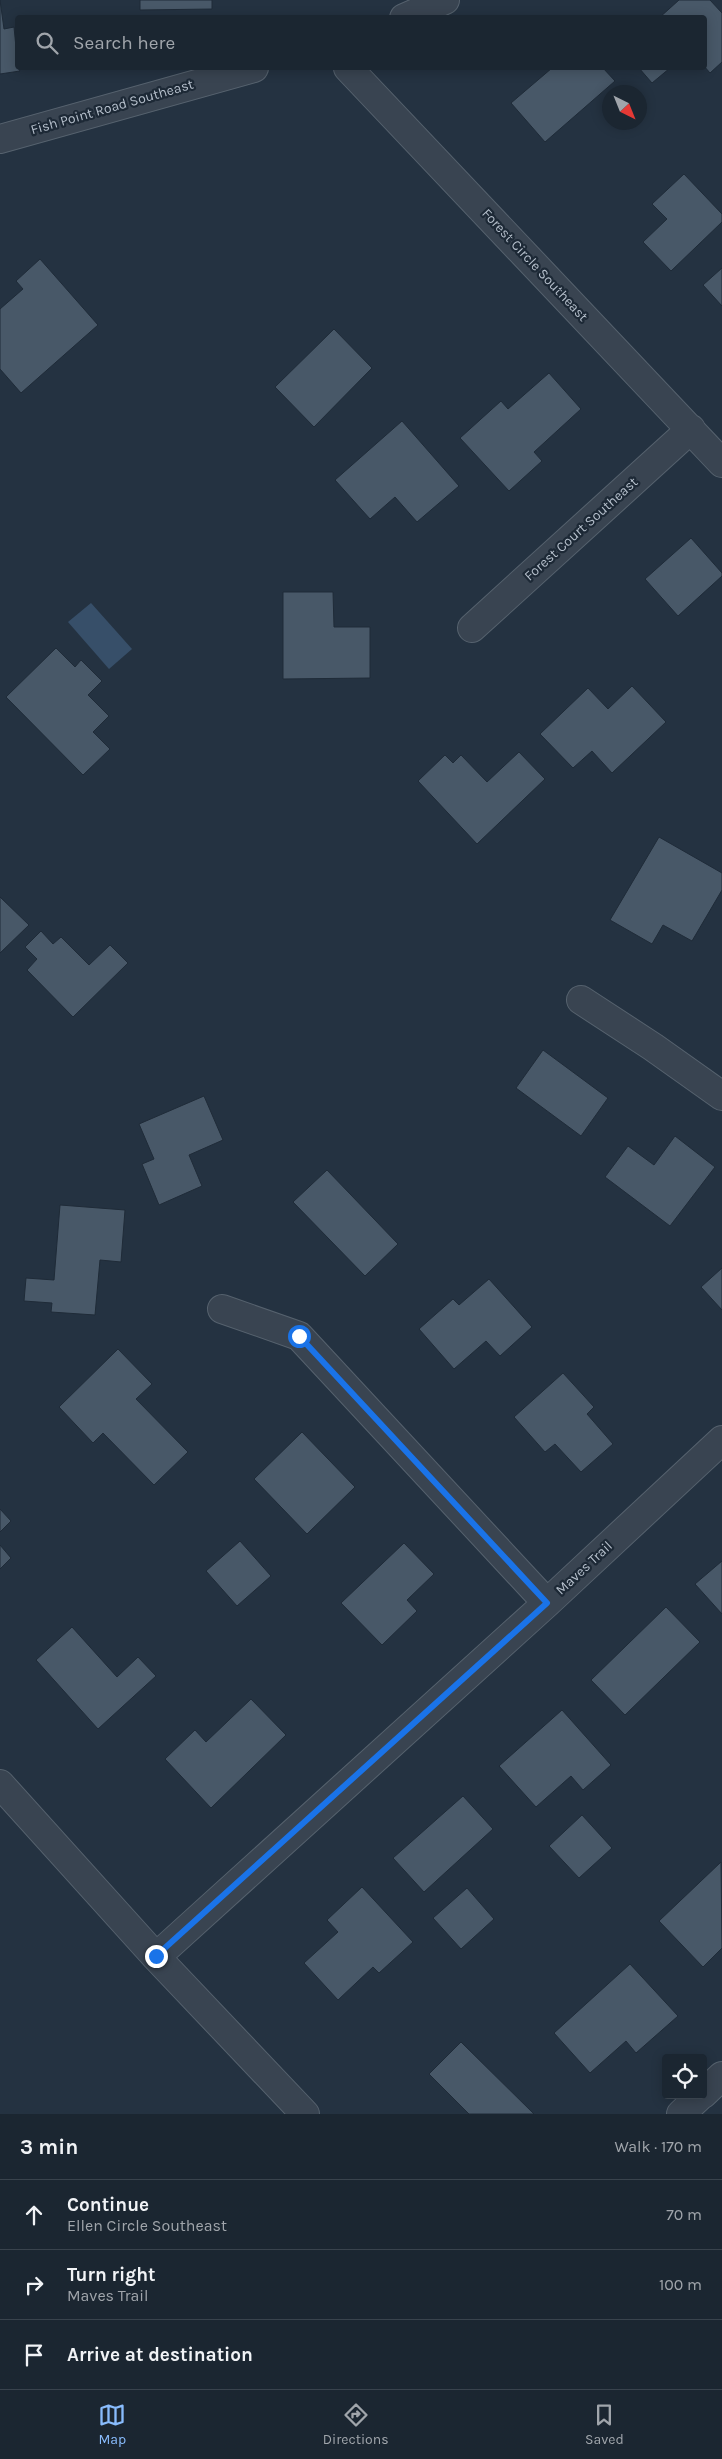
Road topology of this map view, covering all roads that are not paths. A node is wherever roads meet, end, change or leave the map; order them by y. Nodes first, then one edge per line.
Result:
1 (445, 0) edge
2 (411, 15) edge
3 (247, 70) edge
4 (350, 70) edge
5 (0, 139) edge
6 (691, 429) junction
7 (722, 463) edge
8 (472, 628) dead end
9 (581, 1000) dead end
10 (722, 1096) edge
11 (222, 1309) dead end
12 (722, 1440) edge
13 (547, 1603) junction
14 (0, 1784) edge
15 (156, 1956) junction
16 (722, 2076) edge
17 (707, 2090) edge
18 (697, 2099) edge
19 (305, 2114) edge
20 (681, 2114) edge

1 - 2 street
3 - 5 street, Fish Point Road Southeast
4 - 6 street, Forest Circle Southeast
6 - 7 street, Forest Circle Southeast
6 - 8 street, Forest Court Southeast
9 - 10 street
11 - 13 street
12 - 13 street, Maves Trail
13 - 15 street, Maves Trail
14 - 15 street
15 - 19 street
16 - 17 street
18 - 20 street

